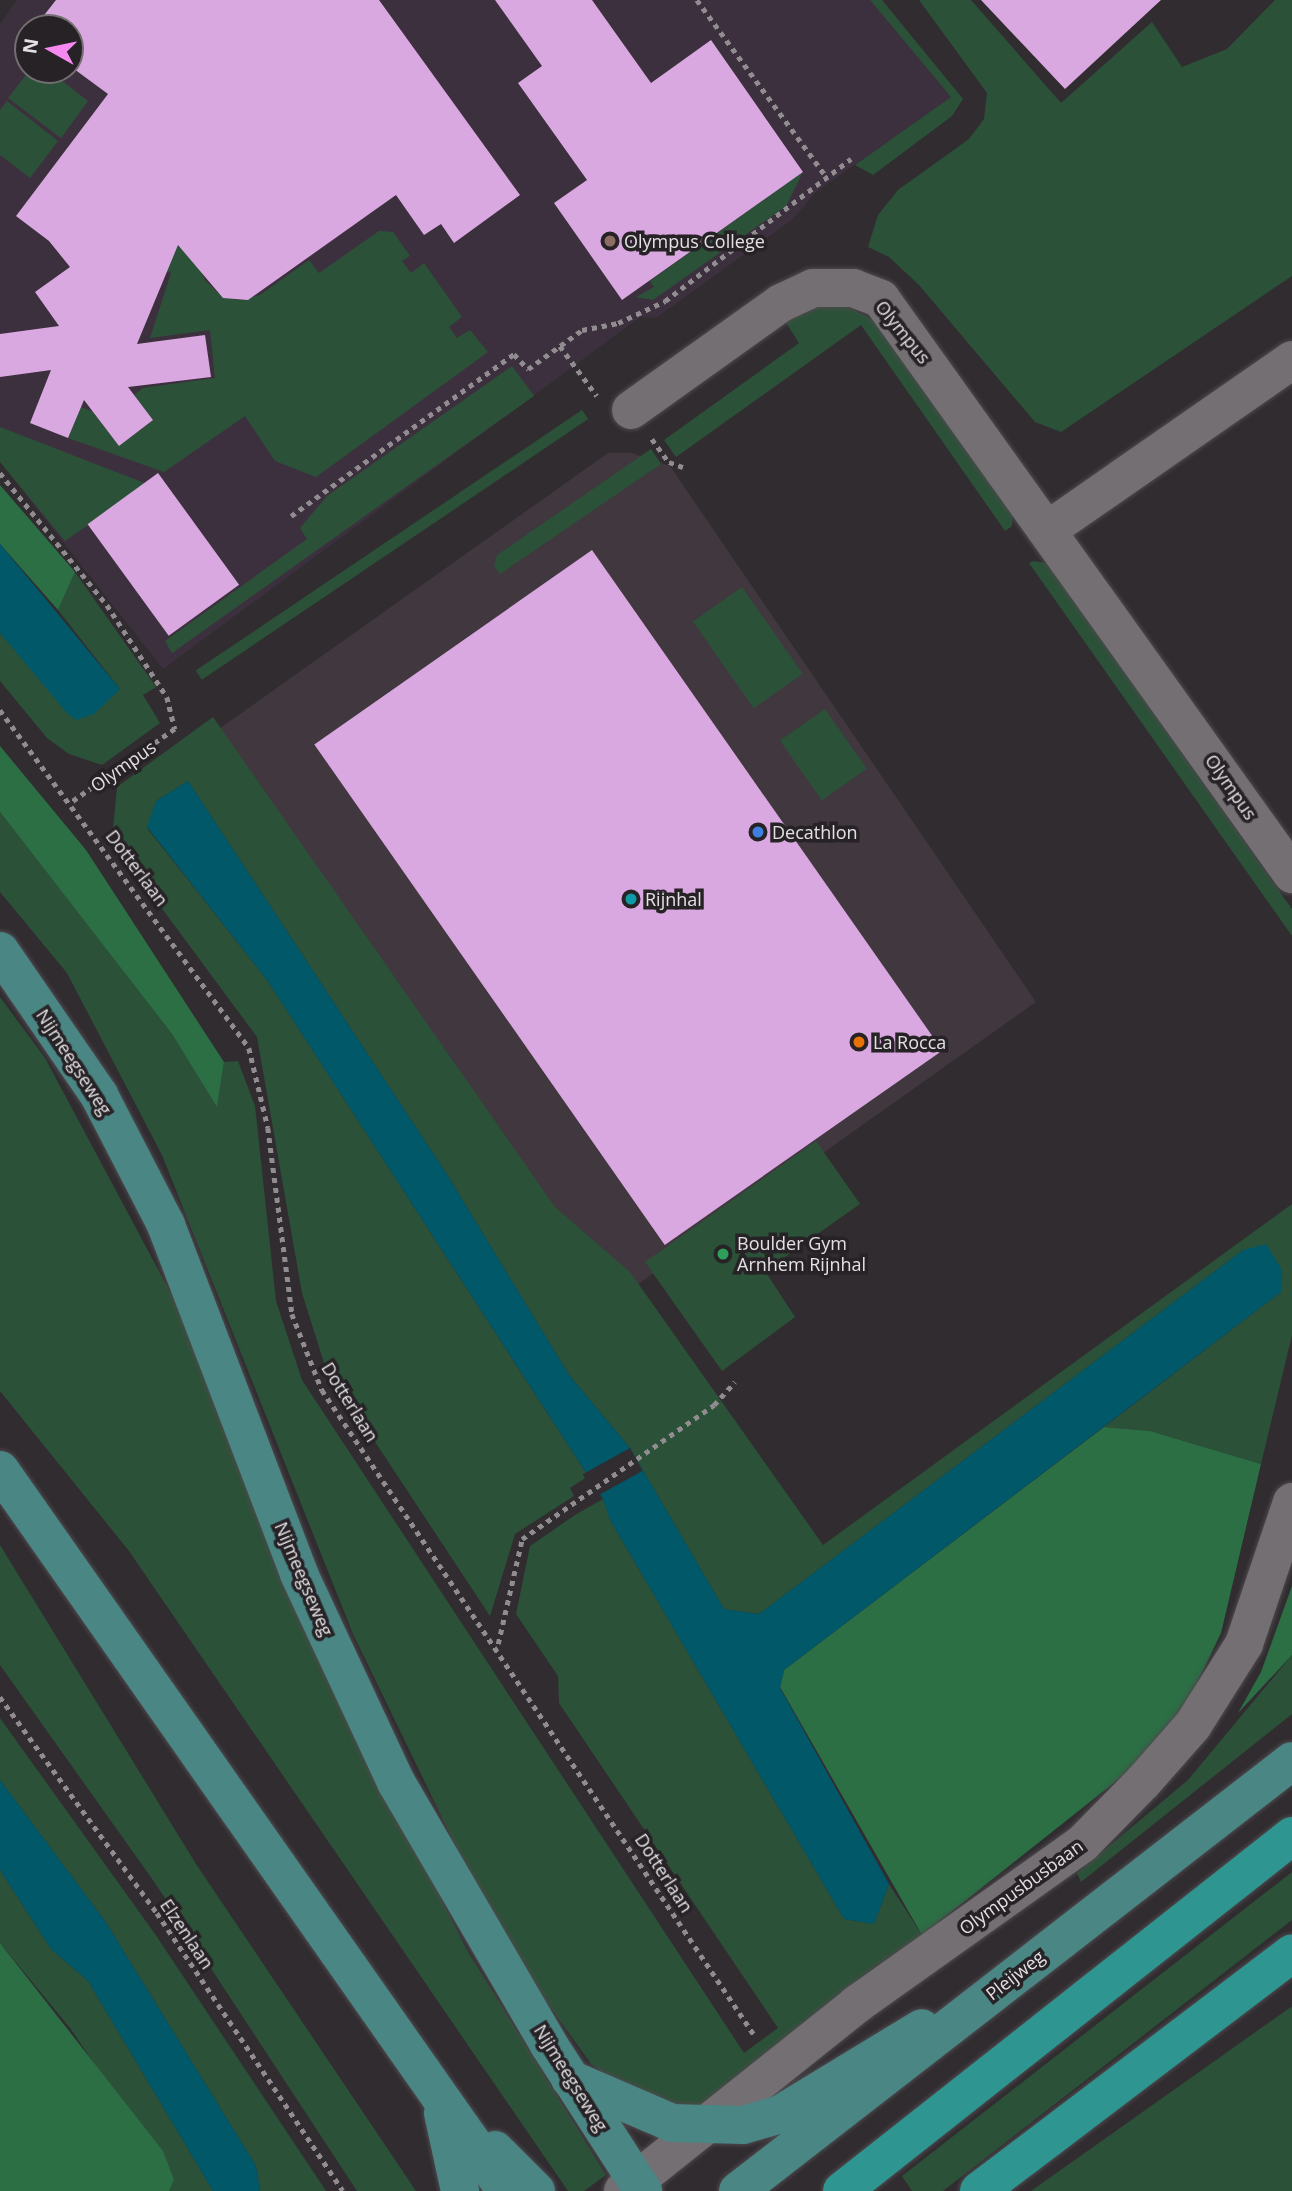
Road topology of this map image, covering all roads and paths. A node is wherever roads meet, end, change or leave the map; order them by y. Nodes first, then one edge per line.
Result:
1 (697, 0) edge
2 (851, 159) dead end
3 (825, 175) junction
4 (560, 346) junction
5 (1292, 360) edge
6 (592, 388) dead end
7 (631, 410) dead end
8 (0, 473) edge
9 (291, 516) dead end
10 (1049, 529) junction
11 (0, 710) edge
12 (72, 802) junction
13 (1292, 874) edge
14 (0, 951) edge
15 (735, 1382) dead end
16 (0, 1470) edge
17 (1292, 1502) edge
18 (498, 1645) junction
19 (0, 1697) edge
20 (1292, 1761) edge
21 (1292, 1836) edge
22 (1292, 1953) edge
23 (998, 1988) junction
24 (755, 2037) dead end
25 (570, 2079) junction
26 (439, 2094) junction
27 (703, 2128) junction
28 (634, 2187) edge
29 (343, 2191) edge
30 (460, 2191) edge
31 (506, 2191) edge
32 (536, 2191) edge
33 (738, 2191) edge
34 (842, 2191) edge
35 (979, 2191) edge

1 - 3 path
2 - 3 path
3 - 4 path
4 - 6 path
4 - 9 path
5 - 10 street
7 - 10 street, Olympus
8 - 12 path, Olympus
10 - 13 street, Olympus
11 - 12 path, Dotterlaan
12 - 18 path, Dotterlaan
14 - 25 main road, Nijmeegseweg
15 - 18 path
16 - 26 main road
17 - 27 street, Olympusbusbaan
18 - 24 path, Dotterlaan
19 - 29 path, Elzenlaan
20 - 23 main road, Pleijweg
21 - 34 highway
22 - 35 highway
23 - 27 main road
23 - 33 main road, Pleijweg
25 - 27 main road
25 - 28 main road, Nijmeegseweg
26 - 30 main road
26 - 31 main road
26 - 32 main road
27 - 28 street, Olympusbusbaan

